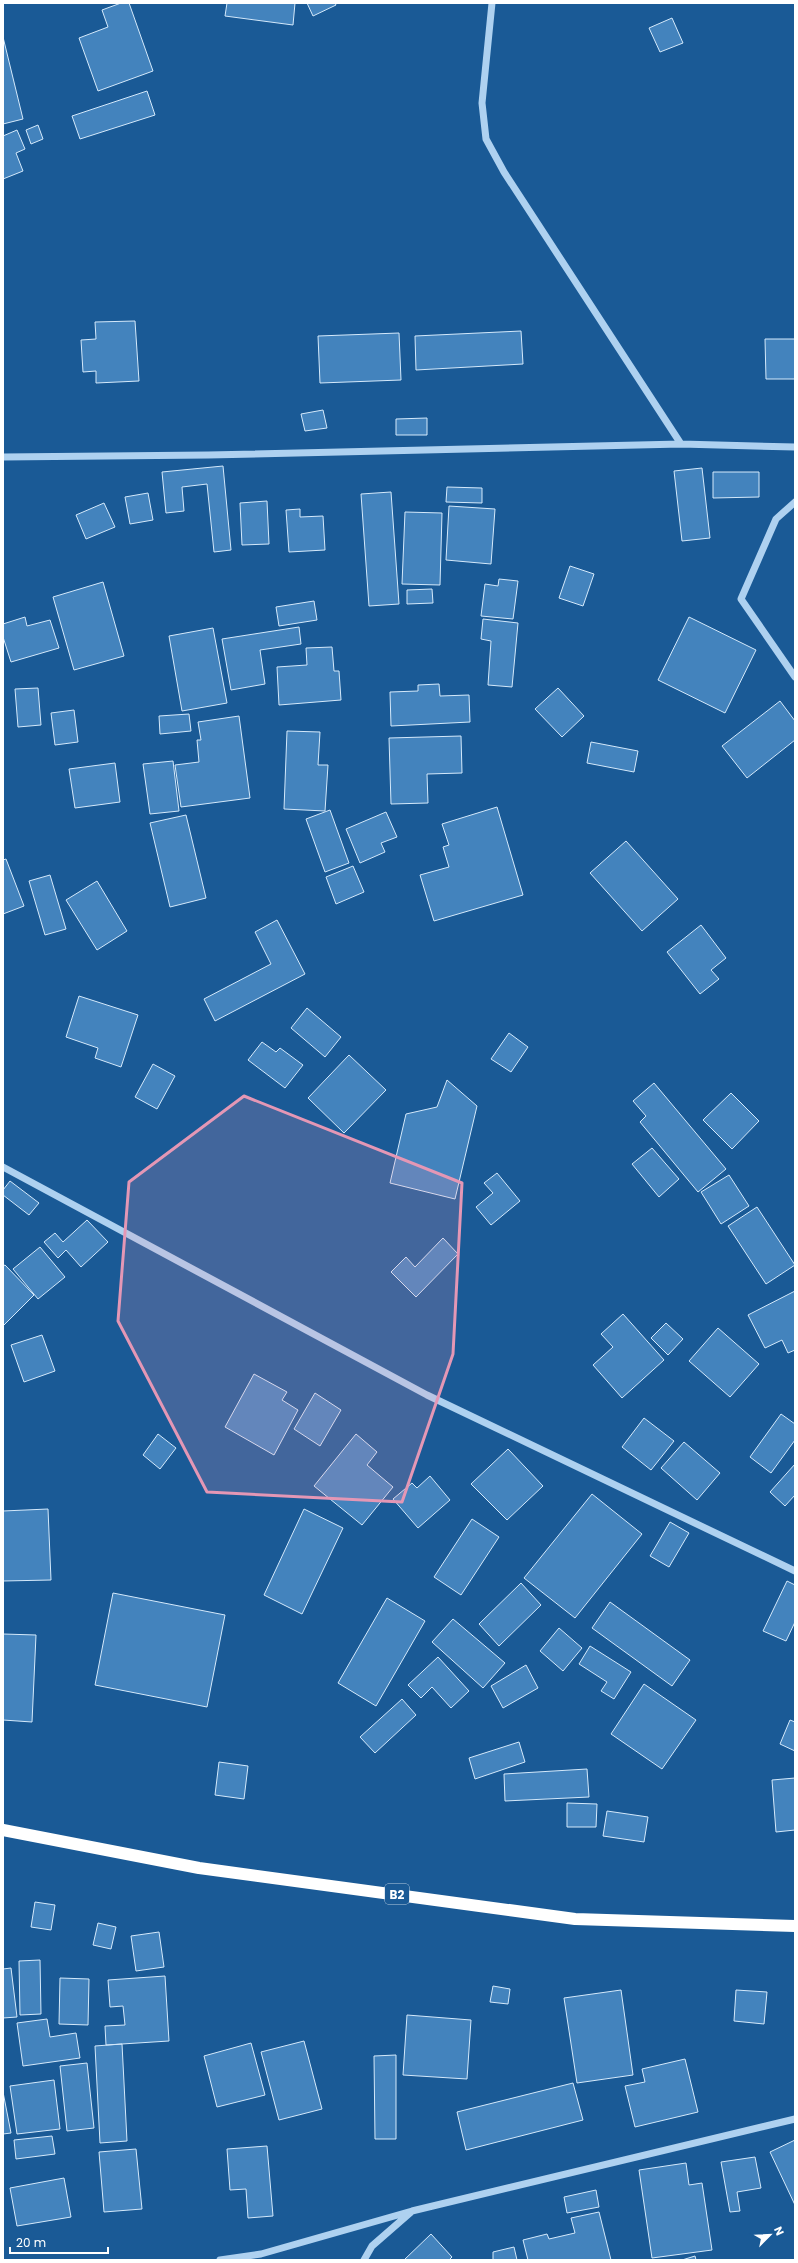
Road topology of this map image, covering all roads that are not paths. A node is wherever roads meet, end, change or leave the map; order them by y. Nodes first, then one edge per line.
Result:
1 (492, 3) edge
2 (681, 444) junction
3 (795, 447) edge
4 (3, 457) edge
5 (795, 502) edge
6 (795, 677) edge
7 (3, 1167) edge
8 (795, 1571) edge
9 (3, 1830) edge
10 (795, 1926) edge
11 (795, 2119) edge
12 (412, 2211) junction
13 (220, 2260) edge
14 (364, 2260) edge

1 - 2 street
2 - 3 street
2 - 4 street
5 - 6 street
7 - 8 street
9 - 10 highway, B2
11 - 12 street
12 - 13 street
12 - 14 street

